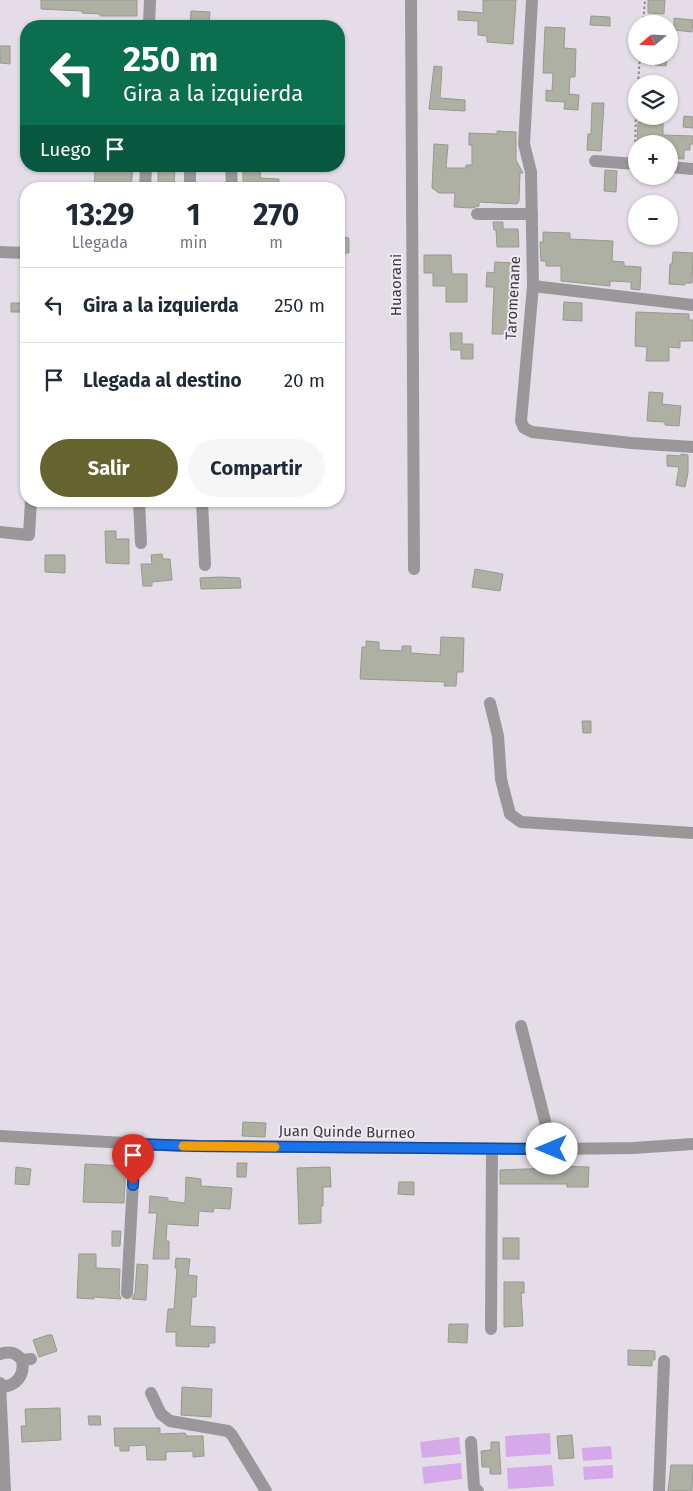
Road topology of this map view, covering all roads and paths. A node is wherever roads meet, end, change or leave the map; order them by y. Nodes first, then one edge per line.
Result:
1 (150, 0) edge
2 (411, 0) edge
3 (532, 0) edge
4 (645, 0) edge
5 (644, 15) edge
6 (149, 20) edge
7 (595, 162) dead end
8 (628, 164) edge
9 (678, 168) edge
10 (693, 169) edge
11 (477, 214) dead end
12 (532, 214) junction
13 (0, 252) edge
14 (20, 253) edge
15 (533, 286) junction
16 (693, 305) edge
17 (693, 447) edge
18 (31, 507) edge
19 (139, 507) edge
20 (202, 507) edge
21 (0, 532) edge
22 (141, 543) dead end
23 (205, 565) dead end
24 (414, 569) dead end
25 (490, 703) dead end
26 (693, 833) edge
27 (521, 1026) dead end
28 (0, 1136) edge
29 (135, 1144) junction
30 (693, 1144) edge
31 (492, 1149) junction
32 (552, 1149) junction
33 (127, 1294) dead end
34 (491, 1329) dead end
35 (0, 1354) edge
36 (664, 1361) dead end
37 (0, 1385) edge
38 (150, 1393) dead end
39 (470, 1442) dead end
40 (5, 1491) edge
41 (266, 1491) edge
42 (478, 1491) edge
43 (659, 1491) edge

1 - 6 street
2 - 24 street, Huaorani
3 - 12 street, Taromenane
4 - 5 path
7 - 8 street
9 - 10 street
11 - 12 street
12 - 15 street, Taromenane
13 - 14 street
15 - 16 street
15 - 17 street, Taromenane
18 - 21 street
19 - 22 street
20 - 23 street
25 - 26 street
27 - 32 street
28 - 29 street, Juan Quinde Burneo
29 - 31 street, Juan Quinde Burneo
29 - 33 street
30 - 32 street, Juan Quinde Burneo
31 - 32 street, Juan Quinde Burneo
31 - 34 street
35 - 37 street
36 - 43 street
37 - 40 street
38 - 41 street
39 - 42 street

